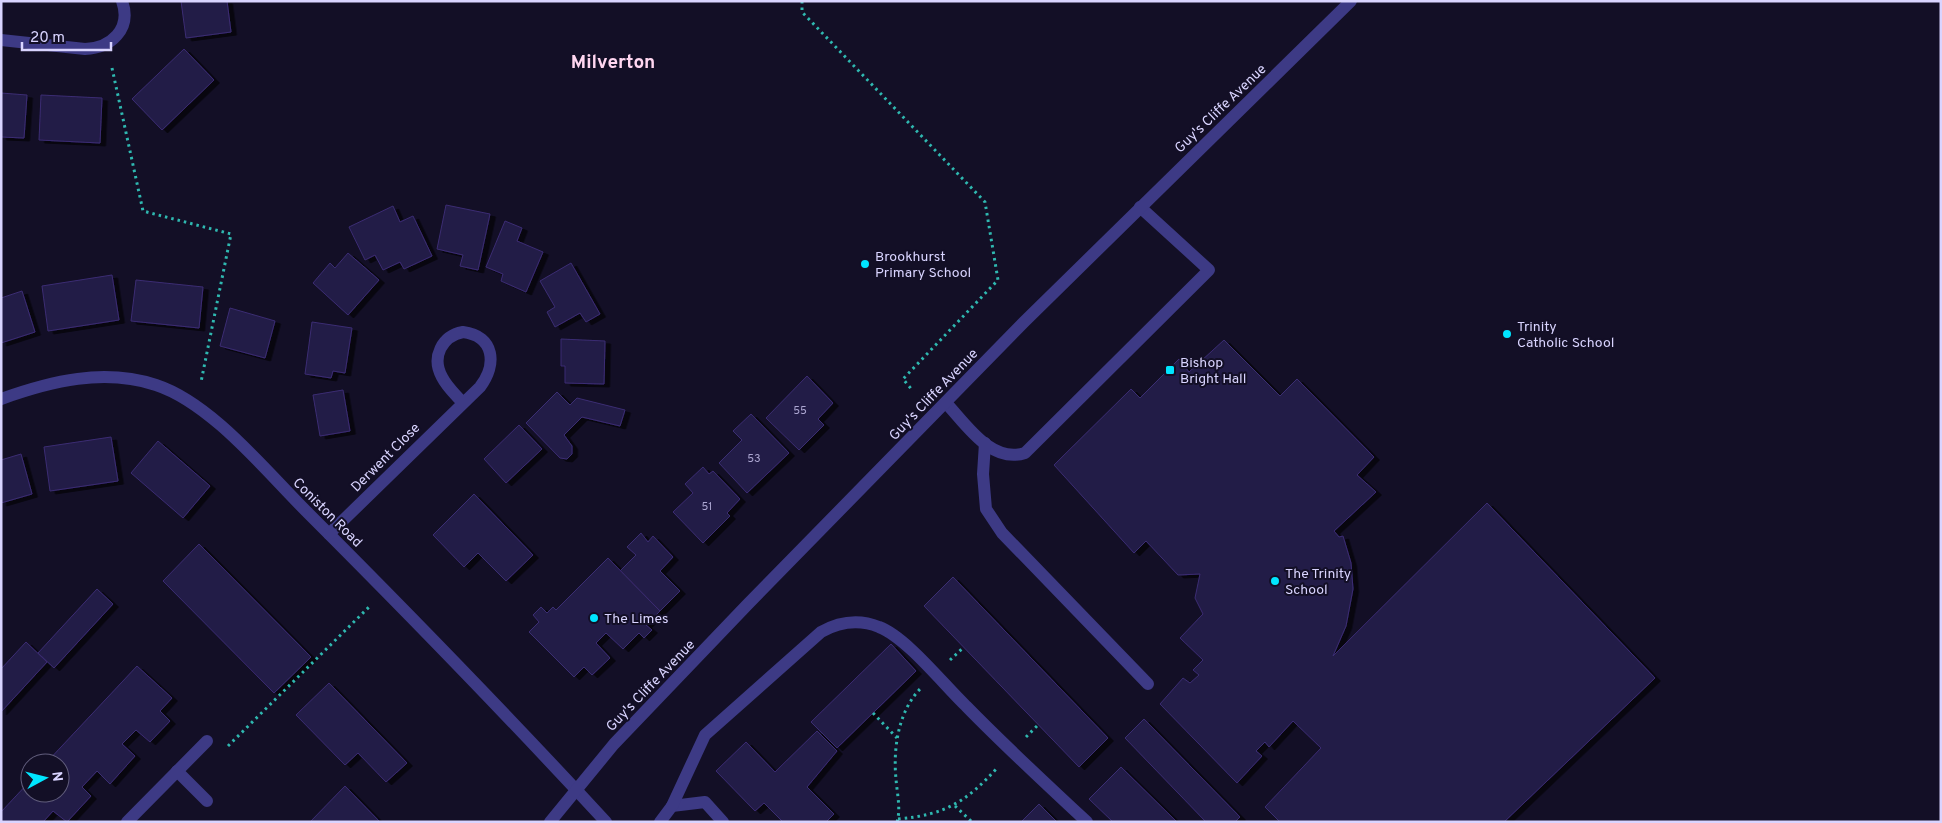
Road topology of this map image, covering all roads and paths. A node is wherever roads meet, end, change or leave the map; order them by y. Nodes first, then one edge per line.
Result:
1 (122, 1) edge
2 (802, 1) edge
3 (1351, 1) edge
4 (1, 40) edge
5 (112, 68) dead end
6 (1140, 208) junction
7 (201, 382) dead end
8 (913, 391) dead end
9 (1, 399) edge
10 (462, 402) junction
11 (946, 402) junction
12 (985, 443) junction
13 (329, 534) junction
14 (372, 604) dead end
15 (964, 647) dead end
16 (934, 675) junction
17 (1148, 684) dead end
18 (873, 713) dead end
19 (1038, 725) dead end
20 (898, 739) junction
21 (207, 741) dead end
22 (226, 748) dead end
23 (1012, 753) junction
24 (177, 771) junction
25 (576, 790) junction
26 (207, 801) dead end
27 (672, 806) junction
28 (955, 806) junction
29 (898, 821) edge
30 (127, 822) edge
31 (550, 822) edge
32 (606, 822) edge
33 (660, 822) edge
34 (723, 822) edge
35 (972, 822) edge
36 (1087, 822) edge

1 - 4 street
2 - 8 path
3 - 6 street, Guy's Cliffe Avenue
5 - 7 path
6 - 11 street, Guy's Cliffe Avenue
6 - 12 street
9 - 13 street, Coniston Road
10 - 10 street, Derwent Close
10 - 13 street, Derwent Close
11 - 12 street
11 - 25 street, Guy's Cliffe Avenue
12 - 17 street
13 - 25 street, Coniston Road
14 - 22 path
15 - 16 path
16 - 20 path
16 - 23 street
16 - 27 street
18 - 20 path
19 - 23 path
20 - 29 path
21 - 24 street
23 - 28 path
23 - 36 street
24 - 26 street
24 - 30 street
25 - 31 street, Guy's Cliffe Avenue
25 - 32 street, Coniston Road
27 - 33 street
27 - 34 street
28 - 29 path
28 - 35 path

